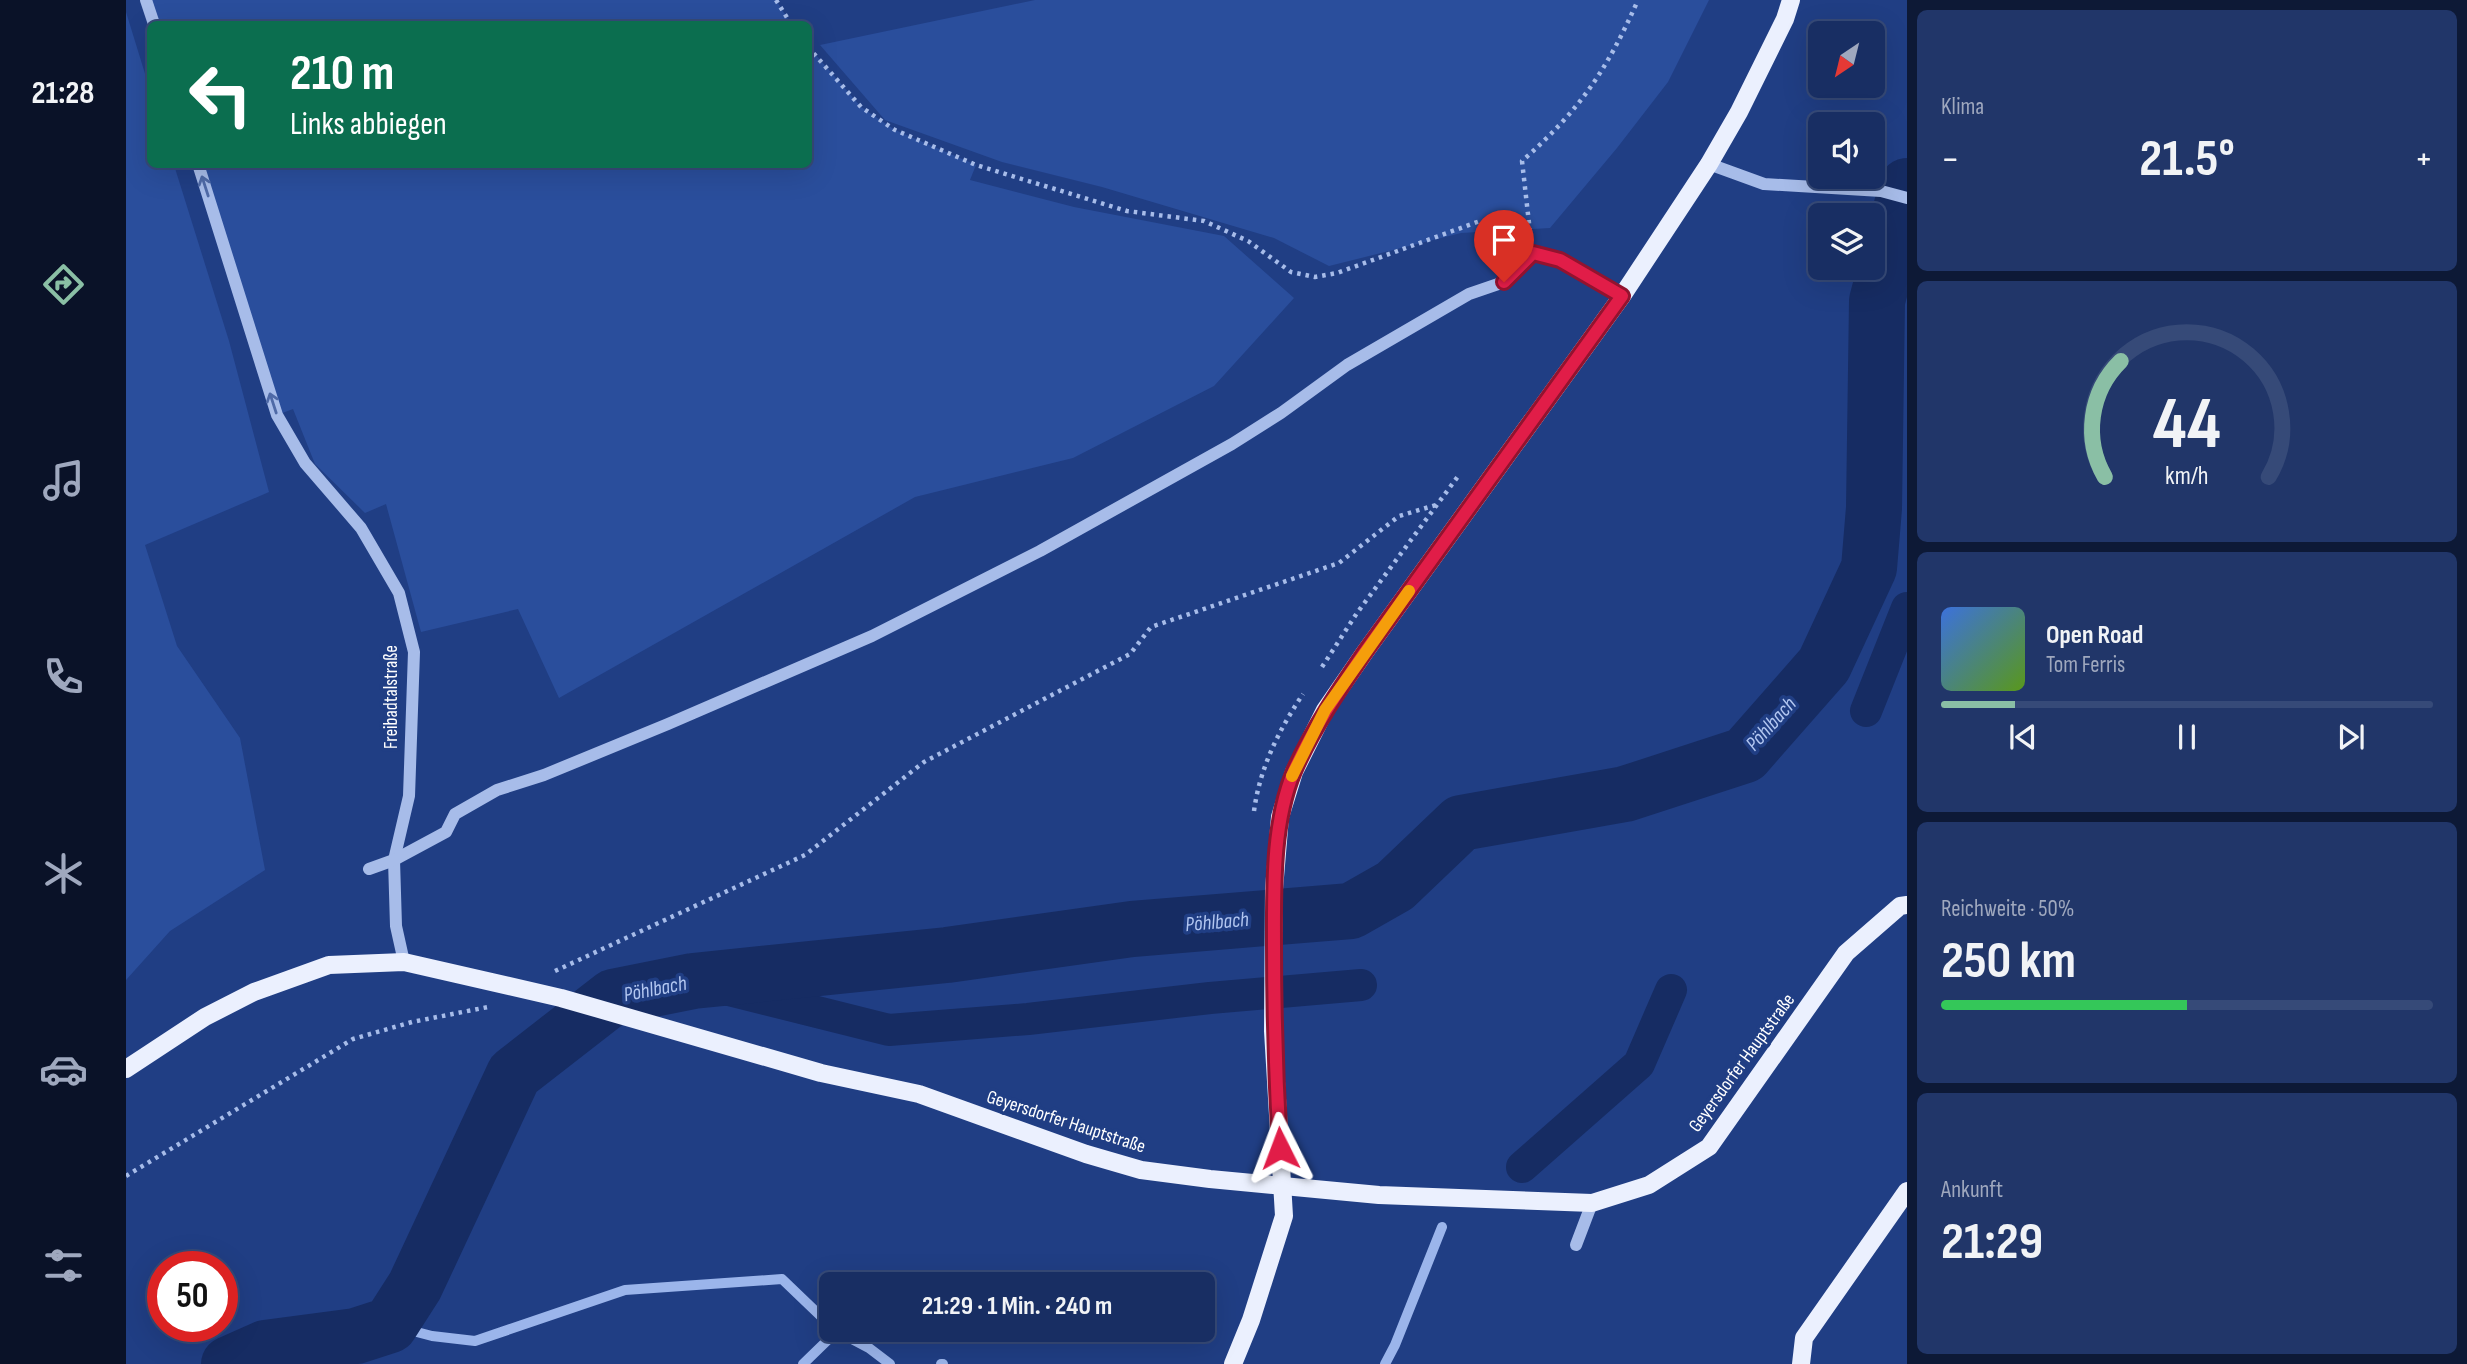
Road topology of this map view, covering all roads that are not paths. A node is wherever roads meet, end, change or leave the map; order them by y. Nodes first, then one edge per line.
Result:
1 (146, 0) edge
2 (1791, 0) edge
3 (153, 21) edge
4 (1709, 164) junction
5 (199, 168) edge
6 (1907, 198) edge
7 (1622, 296) junction
8 (394, 860) junction
9 (369, 869) dead end
10 (1907, 905) edge
11 (404, 962) junction
12 (126, 1069) edge
13 (1282, 1186) junction
14 (1907, 1191) edge
15 (1592, 1203) junction
16 (1576, 1245) dead end
17 (1233, 1364) edge
18 (1801, 1364) edge

1 - 3 street
2 - 4 main road
4 - 6 street
4 - 7 main road
8 -> 5 street, Freibadtalstraße
7 - 8 street
7 - 13 main road
8 - 9 street
8 - 11 street, Freibadtalstraße
10 - 15 main road, Geyersdorfer Hauptstraße
11 - 12 main road, Geyersdorfer Hauptstraße
11 - 13 main road, Geyersdorfer Hauptstraße
13 - 15 main road, Geyersdorfer Hauptstraße
13 - 17 main road
14 - 18 main road
15 - 16 street

